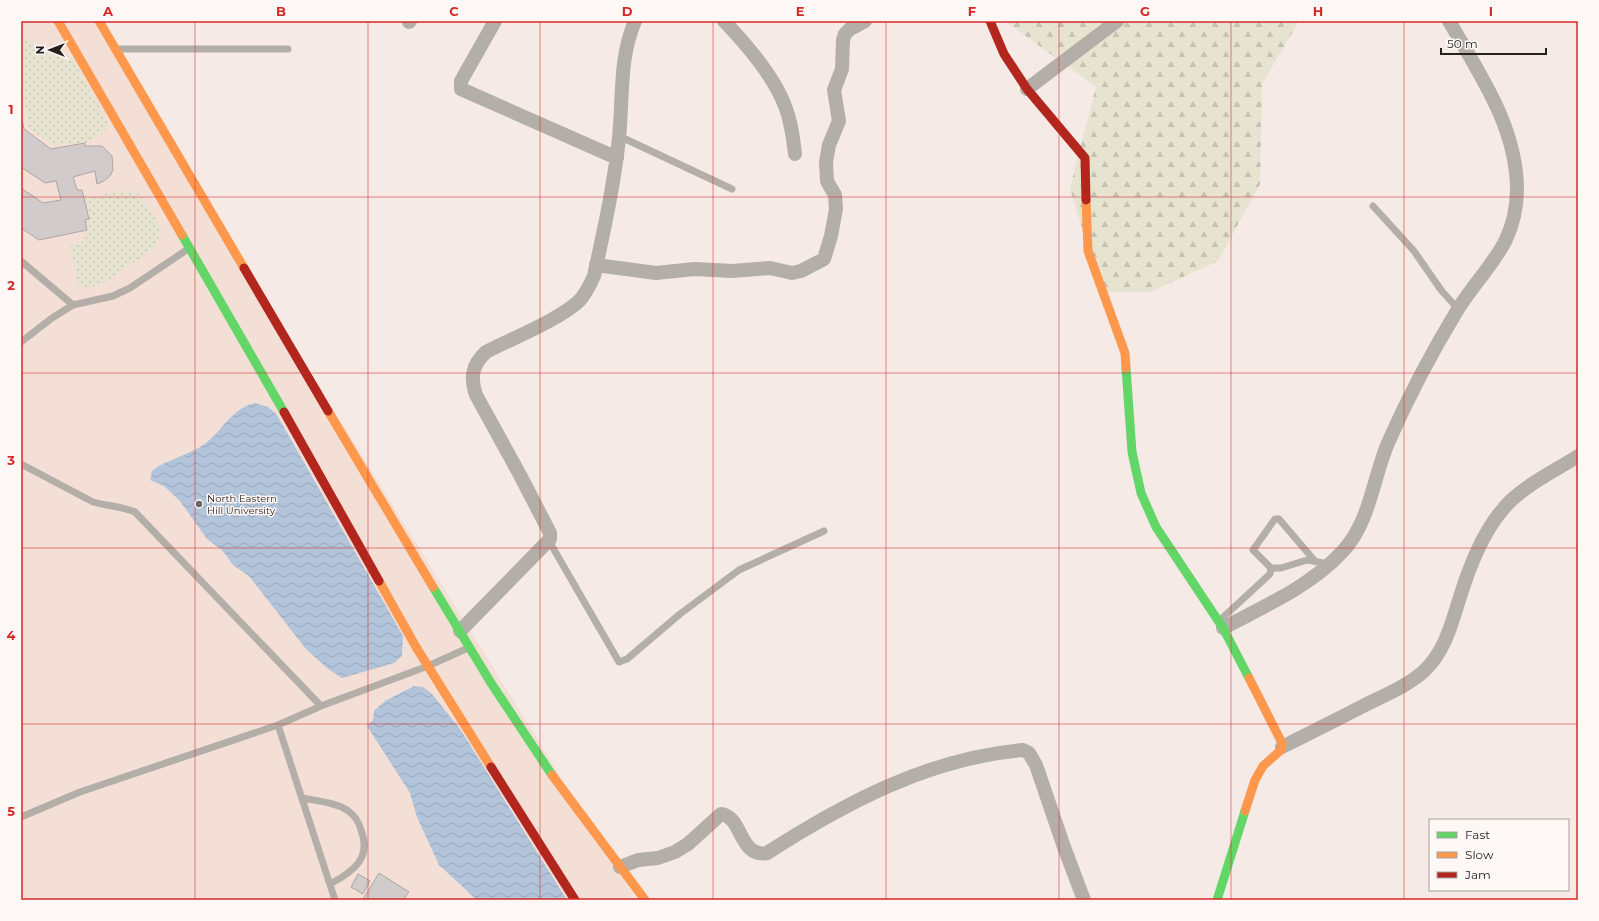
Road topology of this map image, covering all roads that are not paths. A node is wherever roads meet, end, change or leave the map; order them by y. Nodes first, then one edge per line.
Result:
1 (58, 21) edge
2 (99, 21) edge
3 (495, 21) edge
4 (635, 21) edge
5 (724, 21) edge
6 (865, 21) edge
7 (990, 21) edge
8 (1450, 21) edge
9 (1113, 22) edge
10 (115, 49) junction
11 (288, 49) dead end
12 (1026, 89) junction
13 (619, 136) junction
14 (796, 154) dead end
15 (617, 158) junction
16 (732, 189) dead end
17 (1373, 206) dead end
18 (190, 248) junction
19 (21, 261) edge
20 (596, 265) junction
21 (73, 305) junction
22 (1458, 309) junction
23 (21, 342) edge
24 (1578, 456) edge
25 (21, 464) edge
26 (824, 531) dead end
27 (549, 540) junction
28 (1314, 560) junction
29 (1329, 564) junction
30 (1271, 568) junction
31 (1221, 624) junction
32 (460, 631) junction
33 (470, 647) junction
34 (428, 666) junction
35 (321, 706) junction
36 (278, 725) junction
37 (1282, 748) junction
38 (302, 798) junction
39 (21, 816) edge
40 (620, 867) junction
41 (330, 884) junction
42 (335, 900) edge
43 (575, 900) edge
44 (645, 900) edge
45 (1084, 900) edge
46 (1217, 900) edge

1 - 18 street
2 - 10 street
3 - 15 street
4 - 13 street
5 - 14 street
6 - 20 street
7 - 12 street
8 - 22 street
9 - 12 street
10 - 11 lane
10 - 32 street
12 - 31 street
13 - 15 street
13 - 16 lane
15 - 20 street
17 - 22 lane
18 - 21 lane
18 - 34 street
19 - 21 lane
20 - 27 street
21 - 23 lane
22 - 29 street
24 - 37 street
25 - 35 lane
26 - 27 lane
27 - 32 street
28 - 29 lane
28 - 30 lane
28 - 30 lane
29 - 31 street
30 - 31 lane
31 - 37 street
32 - 33 street
33 - 34 lane
33 - 40 street
34 - 35 lane
34 - 43 street
35 - 36 lane
36 - 38 lane
36 - 39 lane
37 - 46 street
38 - 41 lane
38 - 41 lane
40 - 44 street
40 - 45 street
41 - 42 lane

